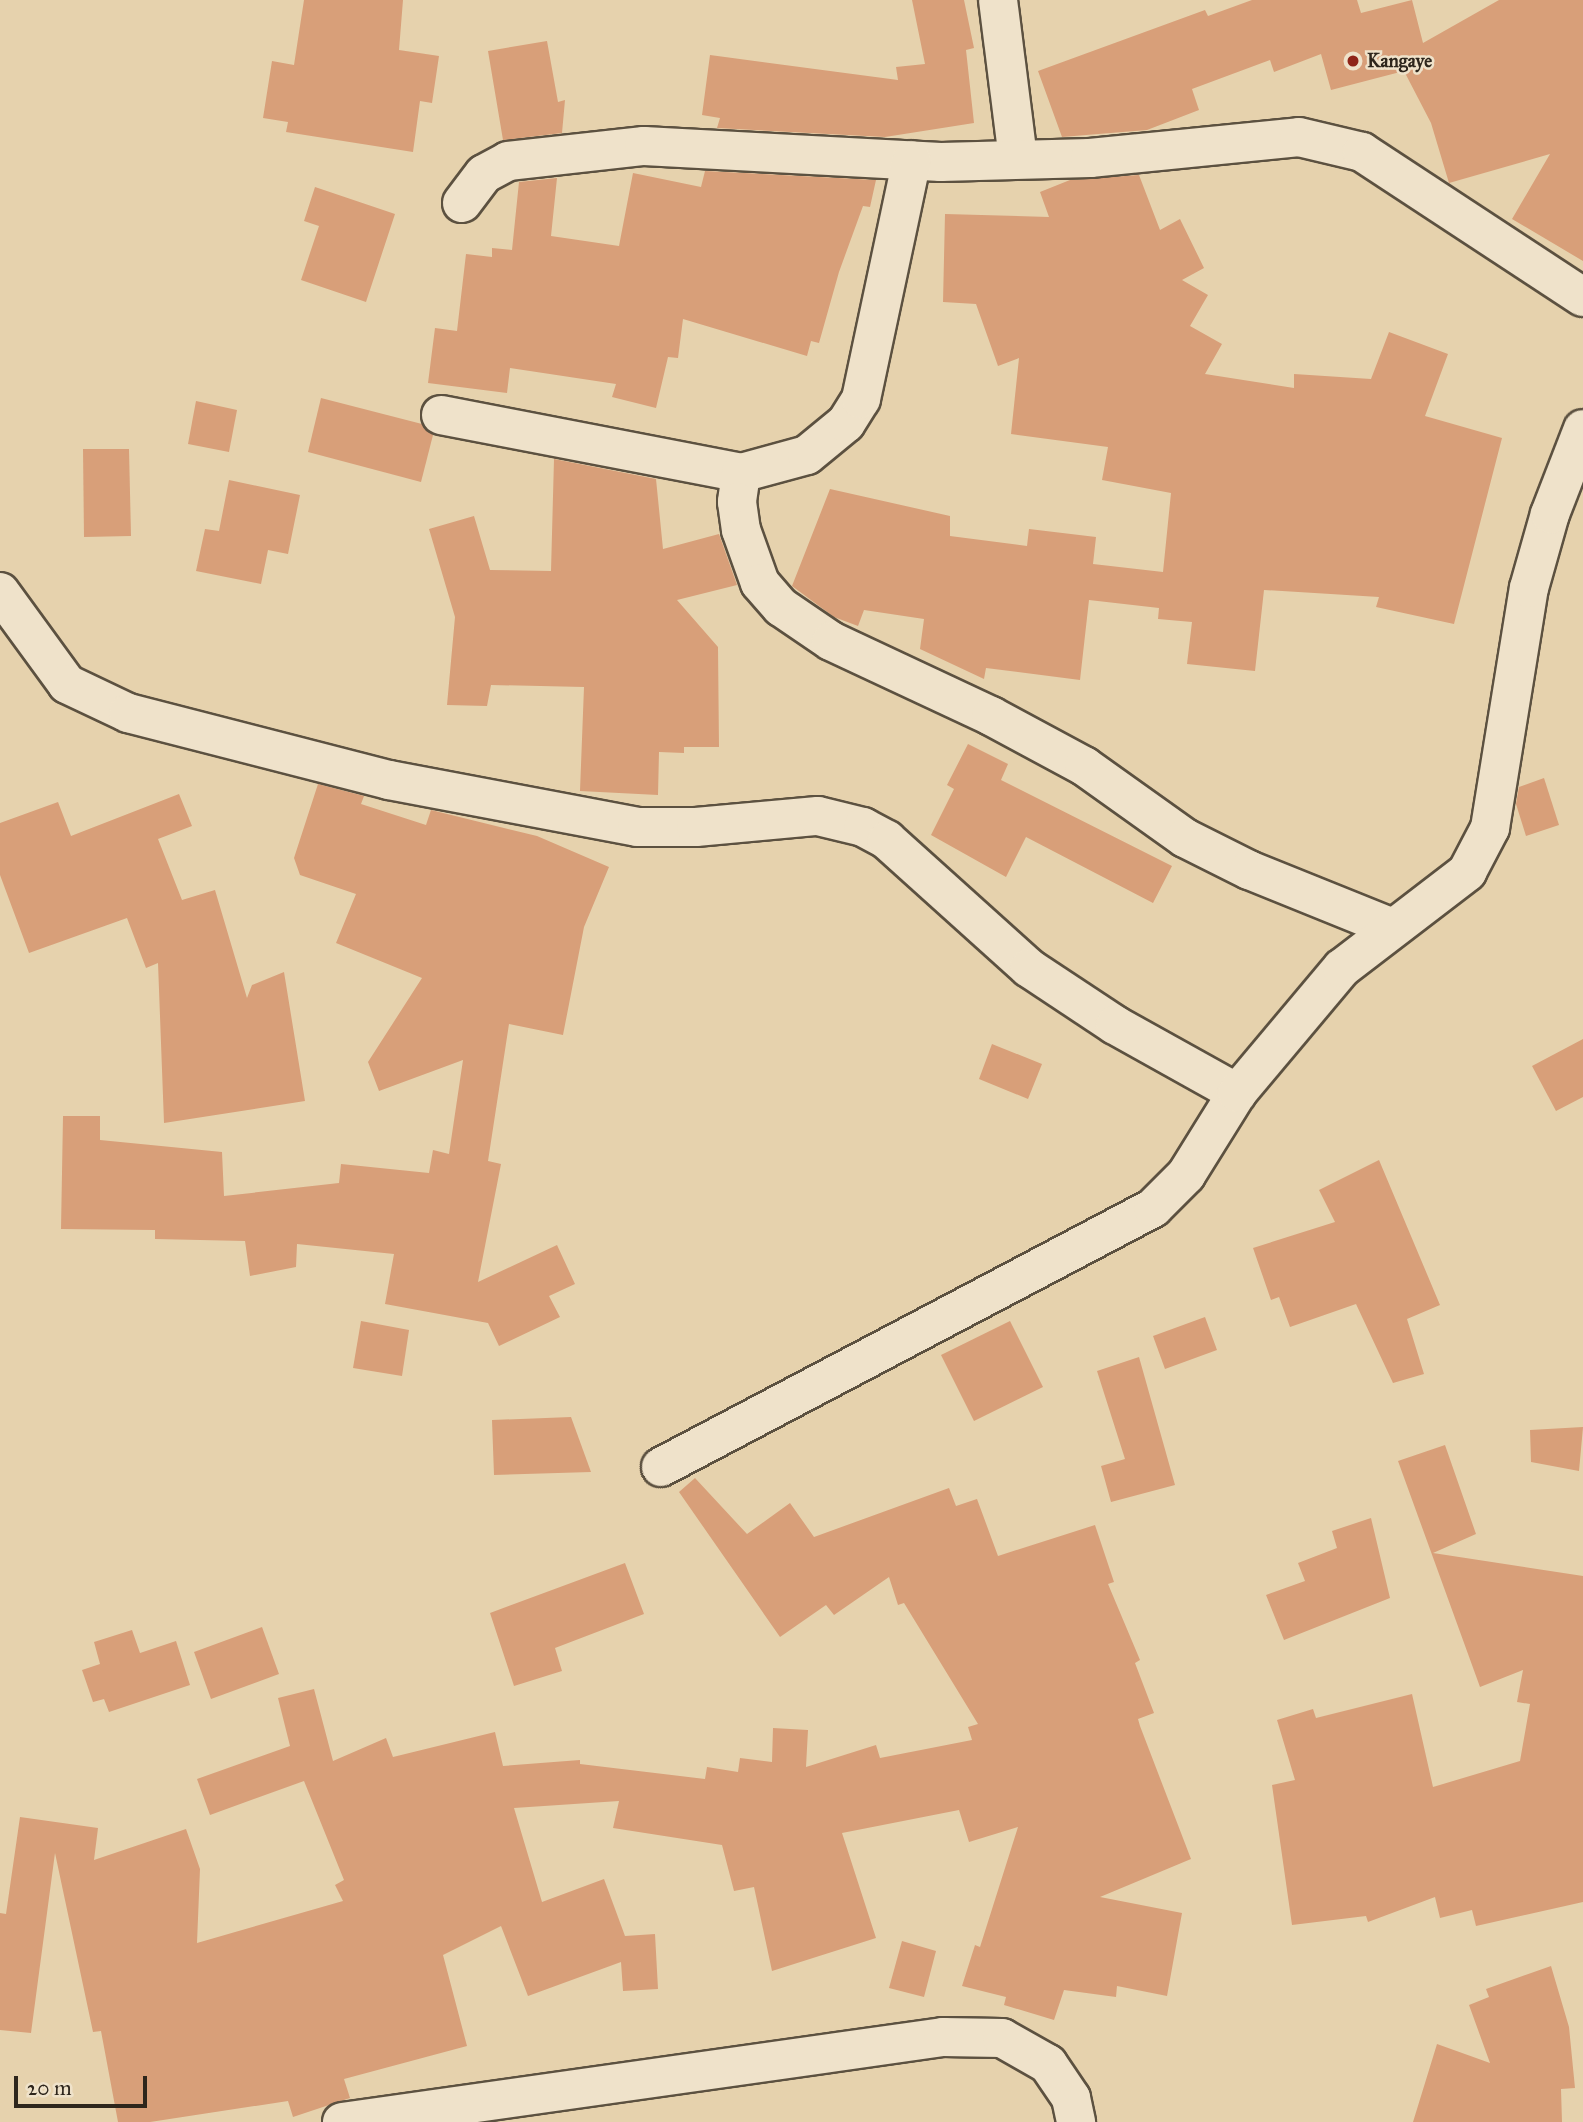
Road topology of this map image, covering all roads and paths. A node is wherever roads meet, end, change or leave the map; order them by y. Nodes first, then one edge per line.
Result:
1 (998, 0) edge
2 (1018, 159) junction
3 (912, 160) junction
4 (462, 203) dead end
5 (1583, 297) edge
6 (441, 415) dead end
7 (1583, 429) edge
8 (741, 473) junction
9 (1566, 516) edge
10 (0, 592) edge
11 (1390, 928) junction
12 (1237, 1093) junction
13 (661, 1467) dead end
14 (342, 2122) edge
15 (1076, 2122) edge

1 - 2 street
2 - 3 street
2 - 5 street
3 - 4 street
3 - 8 street
6 - 8 street
7 - 9 street
8 - 11 street
9 - 11 street
10 - 12 street
11 - 12 street
12 - 13 street
14 - 15 street

